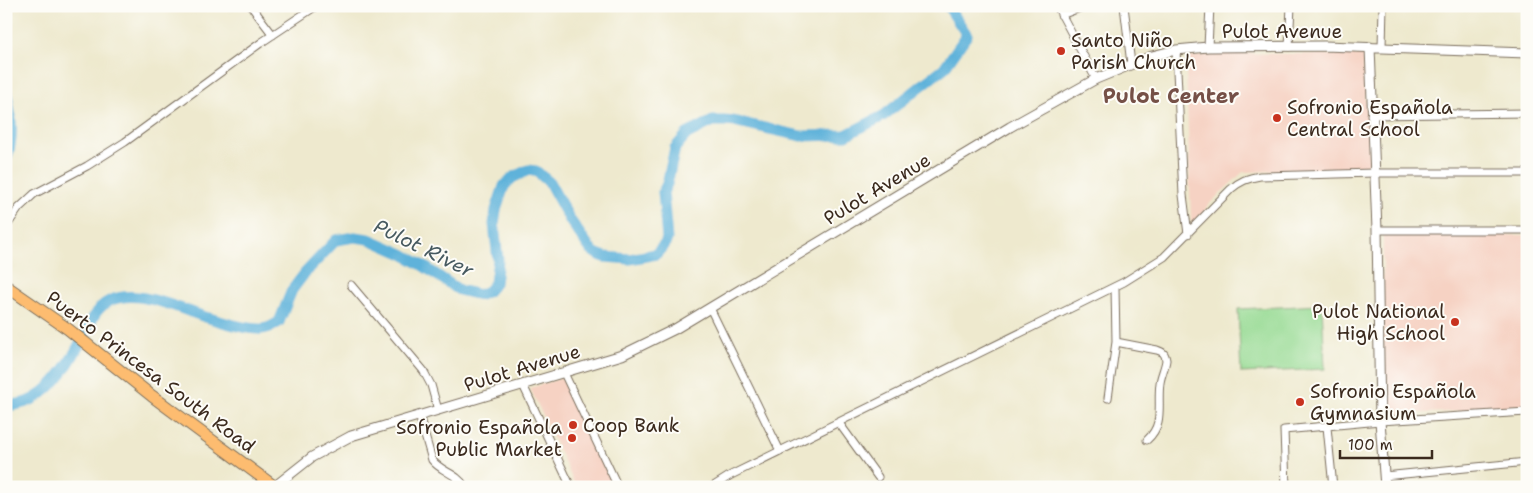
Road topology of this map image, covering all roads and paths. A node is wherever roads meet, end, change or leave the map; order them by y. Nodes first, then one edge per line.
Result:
1 (251, 6) edge
2 (316, 6) edge
3 (1057, 6) edge
4 (1085, 6) edge
5 (1124, 6) edge
6 (1210, 6) edge
7 (1291, 6) edge
8 (1383, 6) edge
9 (1062, 15) junction
10 (273, 35) junction
11 (1289, 46) junction
12 (1370, 46) junction
13 (1382, 47) junction
14 (1208, 48) junction
15 (1176, 50) junction
16 (1527, 53) edge
17 (1131, 64) junction
18 (1096, 79) junction
19 (1527, 113) edge
20 (1371, 115) junction
21 (1374, 173) junction
22 (1527, 173) edge
23 (6, 227) edge
24 (1377, 230) junction
25 (1527, 230) edge
26 (1188, 234) junction
27 (351, 285) dead end
28 (6, 286) edge
29 (1115, 287) junction
30 (710, 308) junction
31 (1116, 342) junction
32 (564, 373) junction
33 (523, 385) junction
34 (1108, 398) dead end
35 (438, 410) junction
36 (1527, 412) edge
37 (419, 415) junction
38 (1380, 421) junction
39 (839, 423) junction
40 (1328, 427) junction
41 (1147, 440) dead end
42 (780, 450) junction
43 (1527, 462) edge
44 (1384, 476) junction
45 (878, 477) dead end
46 (274, 487) edge
47 (465, 487) edge
48 (571, 487) edge
49 (618, 487) edge
50 (712, 487) edge
51 (1286, 487) edge
52 (1333, 487) edge
53 (1385, 487) edge

1 - 10 street
2 - 10 street
3 - 9 street
4 - 9 street
5 - 17 street
6 - 14 street
7 - 11 street
8 - 13 street
9 - 18 street
10 - 23 street
11 - 12 street, Pulot Avenue
11 - 14 street, Pulot Avenue
12 - 13 street, Pulot Avenue
12 - 20 street
13 - 16 street, Pulot Avenue
14 - 15 street, Pulot Avenue
15 - 17 street, Pulot Avenue
15 - 26 street
17 - 18 street, Pulot Avenue
18 - 30 street, Pulot Avenue
19 - 20 street
20 - 21 street
21 - 22 street
21 - 24 street
21 - 26 street
24 - 25 street
24 - 38 street
26 - 29 street
27 - 35 street
28 - 46 main road, Puerto Princesa South Road
29 - 31 street
29 - 39 street
30 - 32 street, Pulot Avenue
30 - 42 street
31 - 34 street
31 - 41 street
32 - 33 street, Pulot Avenue
32 - 49 street
33 - 35 street, Pulot Avenue
33 - 48 street
35 - 37 street, Pulot Avenue
36 - 38 street
37 - 46 street, Pulot Avenue
37 - 47 street
38 - 40 street
38 - 44 street
39 - 42 street
39 - 45 street
40 - 51 street
40 - 52 street
42 - 50 street
43 - 44 street
44 - 53 street

